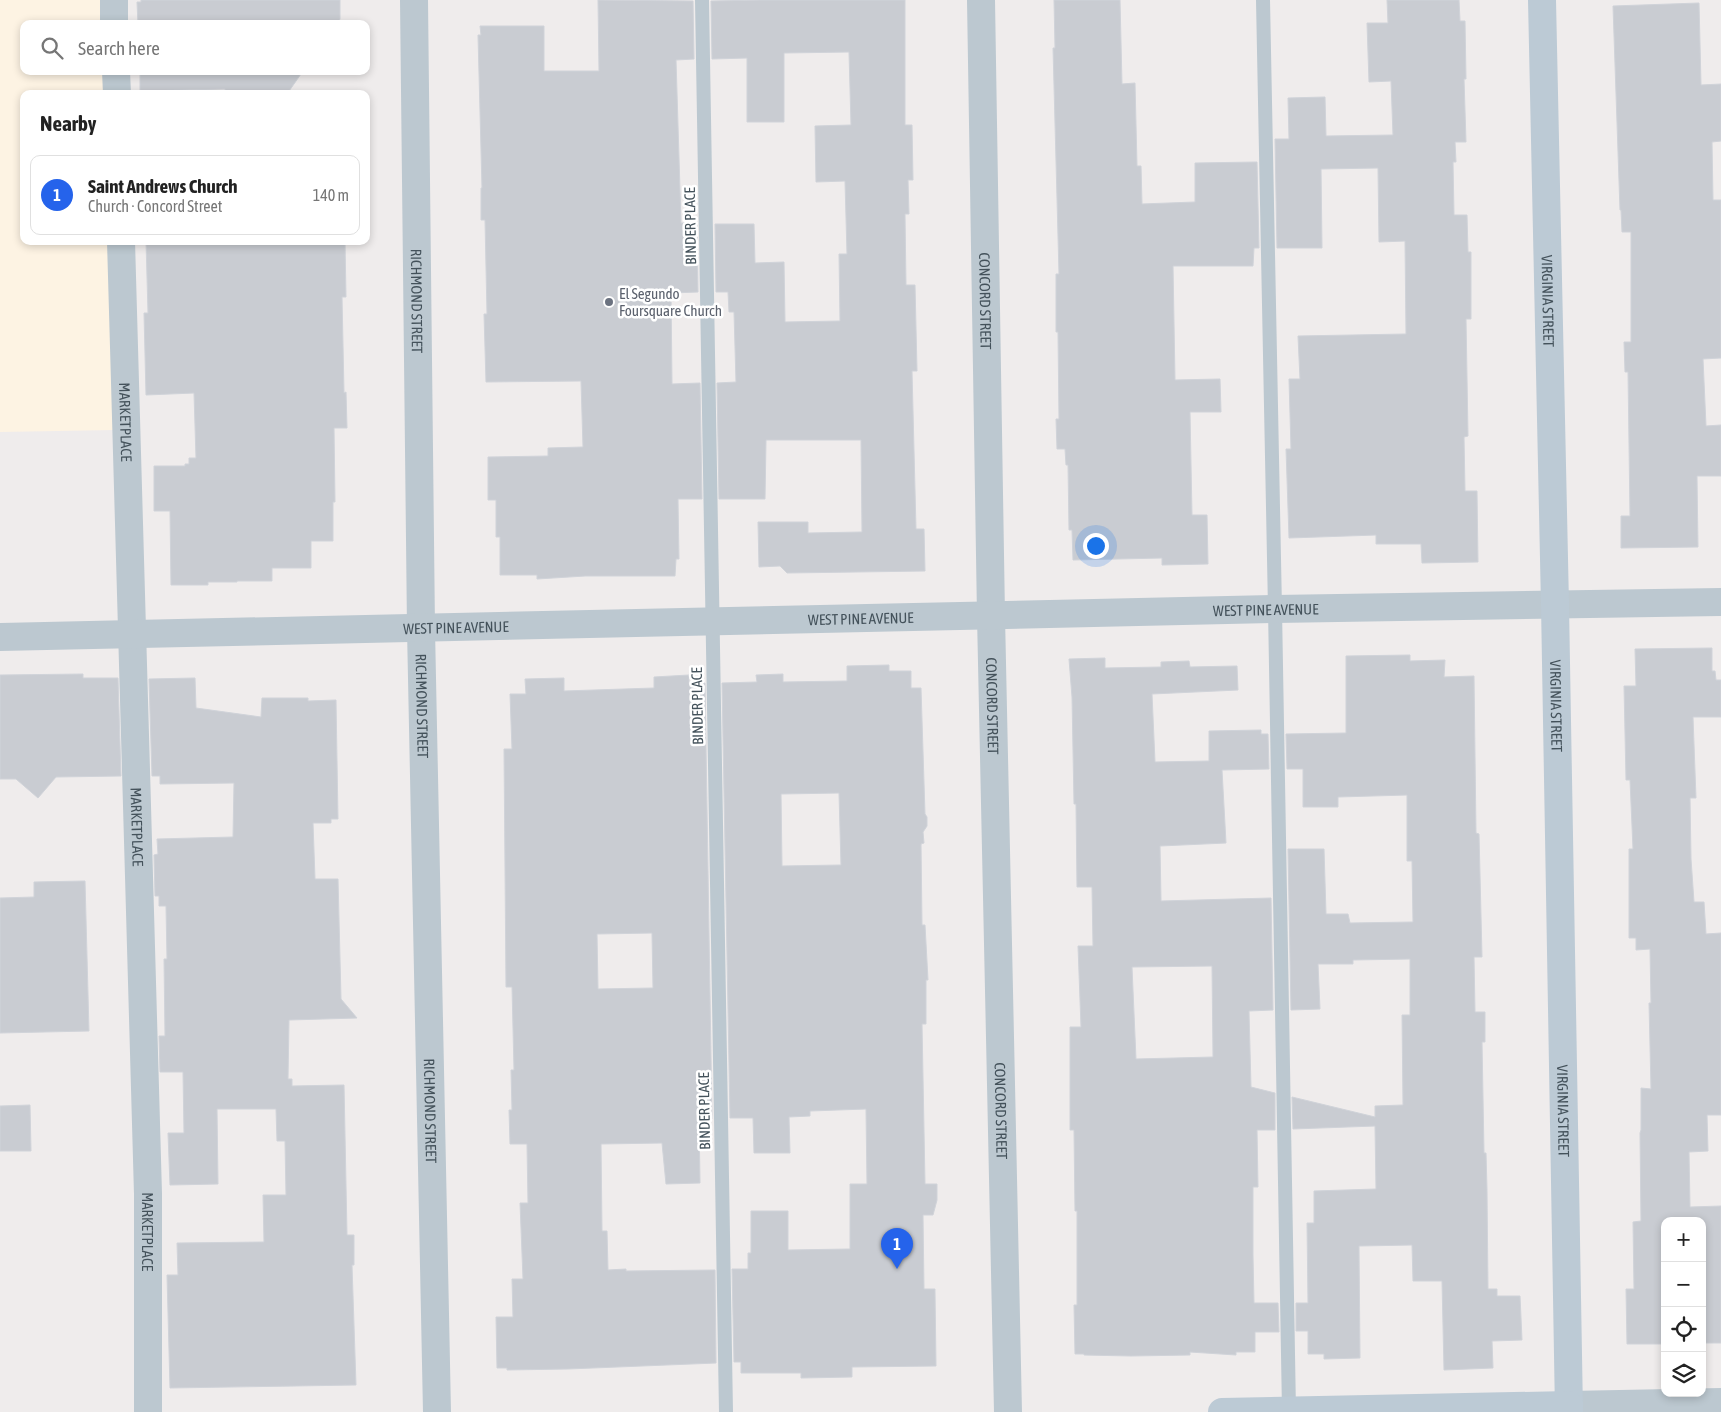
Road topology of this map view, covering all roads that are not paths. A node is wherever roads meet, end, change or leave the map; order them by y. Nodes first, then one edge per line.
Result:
1 (114, 0) edge
2 (414, 0) edge
3 (702, 0) edge
4 (981, 0) edge
5 (1263, 0) edge
6 (1542, 0) edge
7 (114, 20) edge
8 (116, 75) edge
9 (116, 90) edge
10 (121, 245) edge
11 (1721, 602) edge
12 (1555, 605) junction
13 (1275, 609) junction
14 (991, 616) junction
15 (712, 622) junction
16 (421, 629) junction
17 (133, 635) junction
18 (0, 637) edge
19 (1721, 1402) edge
20 (1569, 1408) edge
21 (1289, 1411) edge
22 (148, 1412) edge
23 (437, 1412) edge
24 (726, 1412) edge
25 (1008, 1412) edge
26 (1222, 1412) edge

1 - 7 street
2 - 16 street, RICHMOND STREET
3 - 15 lane, BINDER PLACE
4 - 14 street, CONCORD STREET
5 - 13 lane
6 - 12 street, VIRGINIA STREET
8 - 9 street
10 - 17 street, MARKETPLACE
11 - 12 street, WEST PINE AVENUE
12 - 13 street, WEST PINE AVENUE
12 - 20 street, VIRGINIA STREET
13 - 14 street, WEST PINE AVENUE
13 - 21 lane
14 - 15 street, WEST PINE AVENUE
14 - 25 street, CONCORD STREET
15 - 16 street, WEST PINE AVENUE
15 - 24 lane, BINDER PLACE
16 - 17 street, WEST PINE AVENUE
16 - 23 street, RICHMOND STREET
17 - 18 street, WEST PINE AVENUE
17 - 22 street, MARKETPLACE
19 - 20 street
20 - 21 street
21 - 26 street

